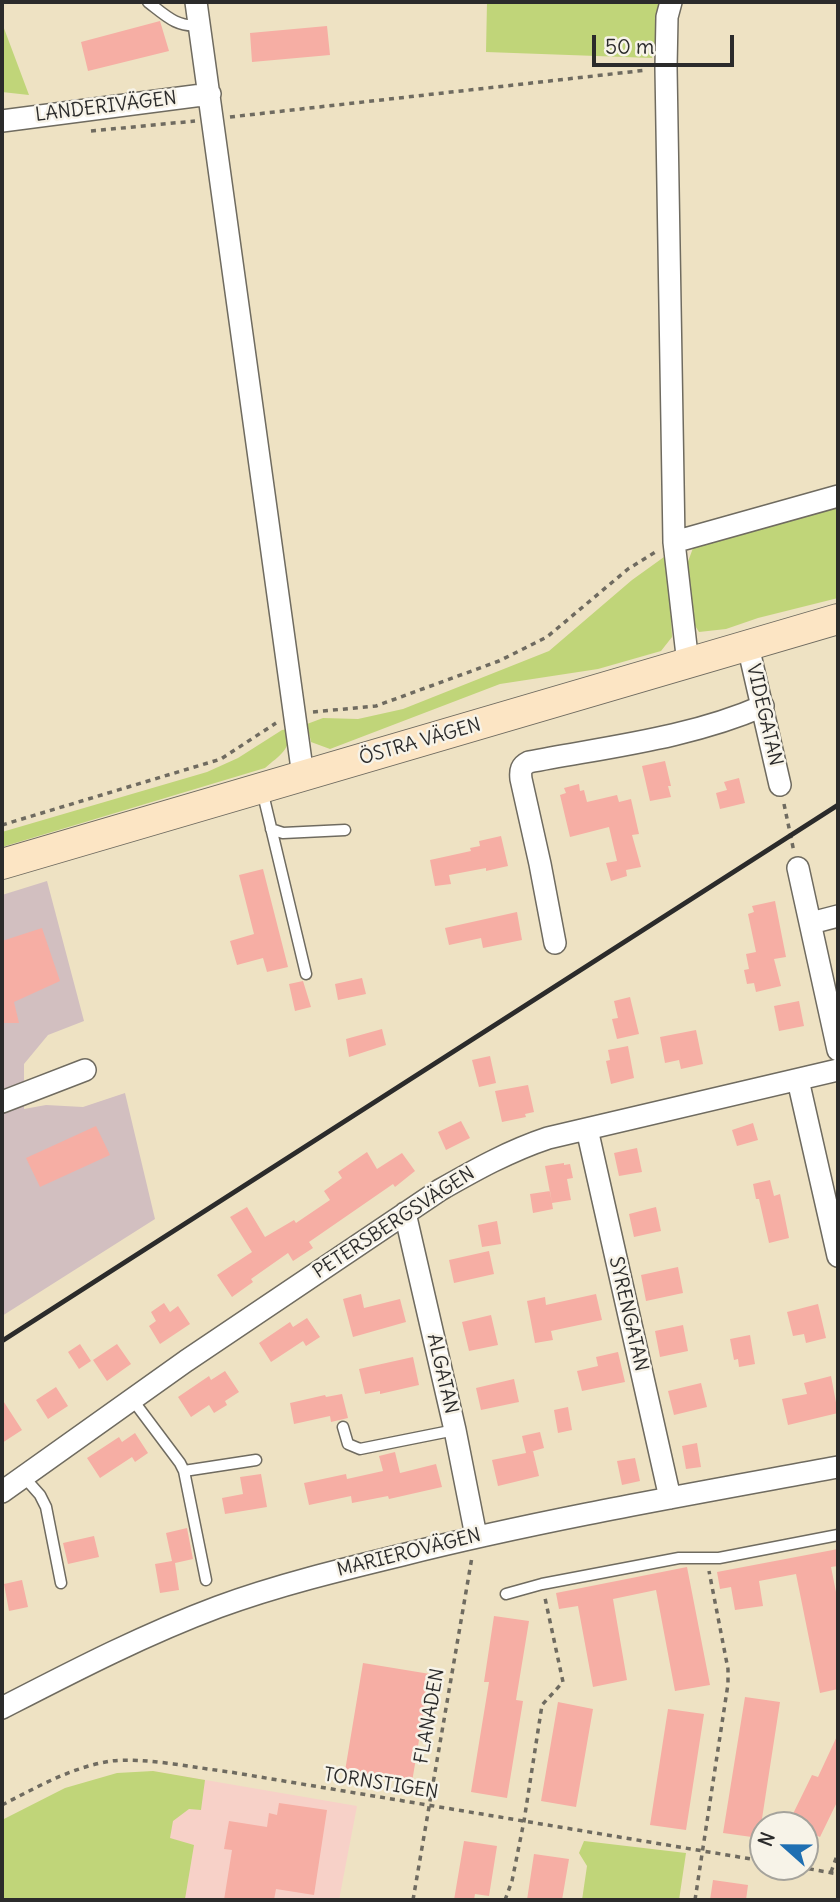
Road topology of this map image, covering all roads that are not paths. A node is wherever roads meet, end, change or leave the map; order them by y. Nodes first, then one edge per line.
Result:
1 (148, 2) edge
2 (196, 2) edge
3 (671, 2) edge
4 (200, 25) junction
5 (210, 93) junction
6 (2, 121) edge
7 (838, 496) edge
8 (674, 542) junction
9 (838, 619) edge
10 (748, 646) junction
11 (688, 664) junction
12 (763, 706) junction
13 (303, 776) junction
14 (780, 785) dead end
15 (262, 788) junction
16 (271, 829) junction
17 (345, 830) dead end
18 (2, 864) edge
19 (797, 864) road end
20 (838, 916) edge
21 (811, 923) junction
22 (555, 943) dead end
23 (306, 974) dead end
24 (838, 1050) edge
25 (85, 1070) dead end
26 (838, 1070) edge
27 (798, 1080) junction
28 (2, 1102) edge
29 (587, 1129) junction
30 (405, 1213) junction
31 (838, 1256) edge
32 (132, 1399) junction
33 (343, 1427) dead end
34 (455, 1430) junction
35 (256, 1460) dead end
36 (838, 1467) edge
37 (184, 1471) junction
38 (24, 1477) junction
39 (2, 1492) edge
40 (670, 1498) junction
41 (838, 1535) edge
42 (476, 1536) junction
43 (206, 1580) dead end
44 (61, 1583) dead end
45 (506, 1594) dead end
46 (2, 1708) edge

1 - 4 lane
2 - 4 street
3 - 8 street
4 - 5 street
5 - 6 street, LANDERIVÄGEN
5 - 13 street
7 - 8 street
8 - 11 street
9 - 10 street, ÖSTRA VÄGEN
10 - 11 street, ÖSTRA VÄGEN
10 - 12 street, VIDEGATAN
11 - 13 street, ÖSTRA VÄGEN
12 - 14 street, VIDEGATAN
12 - 22 street
13 - 15 street, ÖSTRA VÄGEN
15 - 16 lane
15 - 18 street, ÖSTRA VÄGEN
16 - 17 lane
16 - 23 lane
19 - 21 street
20 - 21 street
21 - 24 street
25 - 28 street
26 - 27 street, PETERSBERGSVÄGEN
27 - 29 street, PETERSBERGSVÄGEN
27 - 31 street
29 - 30 street, PETERSBERGSVÄGEN
29 - 40 street, SYRENGATAN
30 - 32 street, PETERSBERGSVÄGEN
30 - 34 street, ALGATAN
32 - 37 lane
32 - 38 street, PETERSBERGSVÄGEN
33 - 34 lane
34 - 42 street, ALGATAN
35 - 37 lane
36 - 40 street, MARIEROVÄGEN
37 - 43 lane
38 - 39 street, PETERSBERGSVÄGEN
38 - 44 lane
40 - 42 street, MARIEROVÄGEN
41 - 45 lane
42 - 46 street, MARIEROVÄGEN

